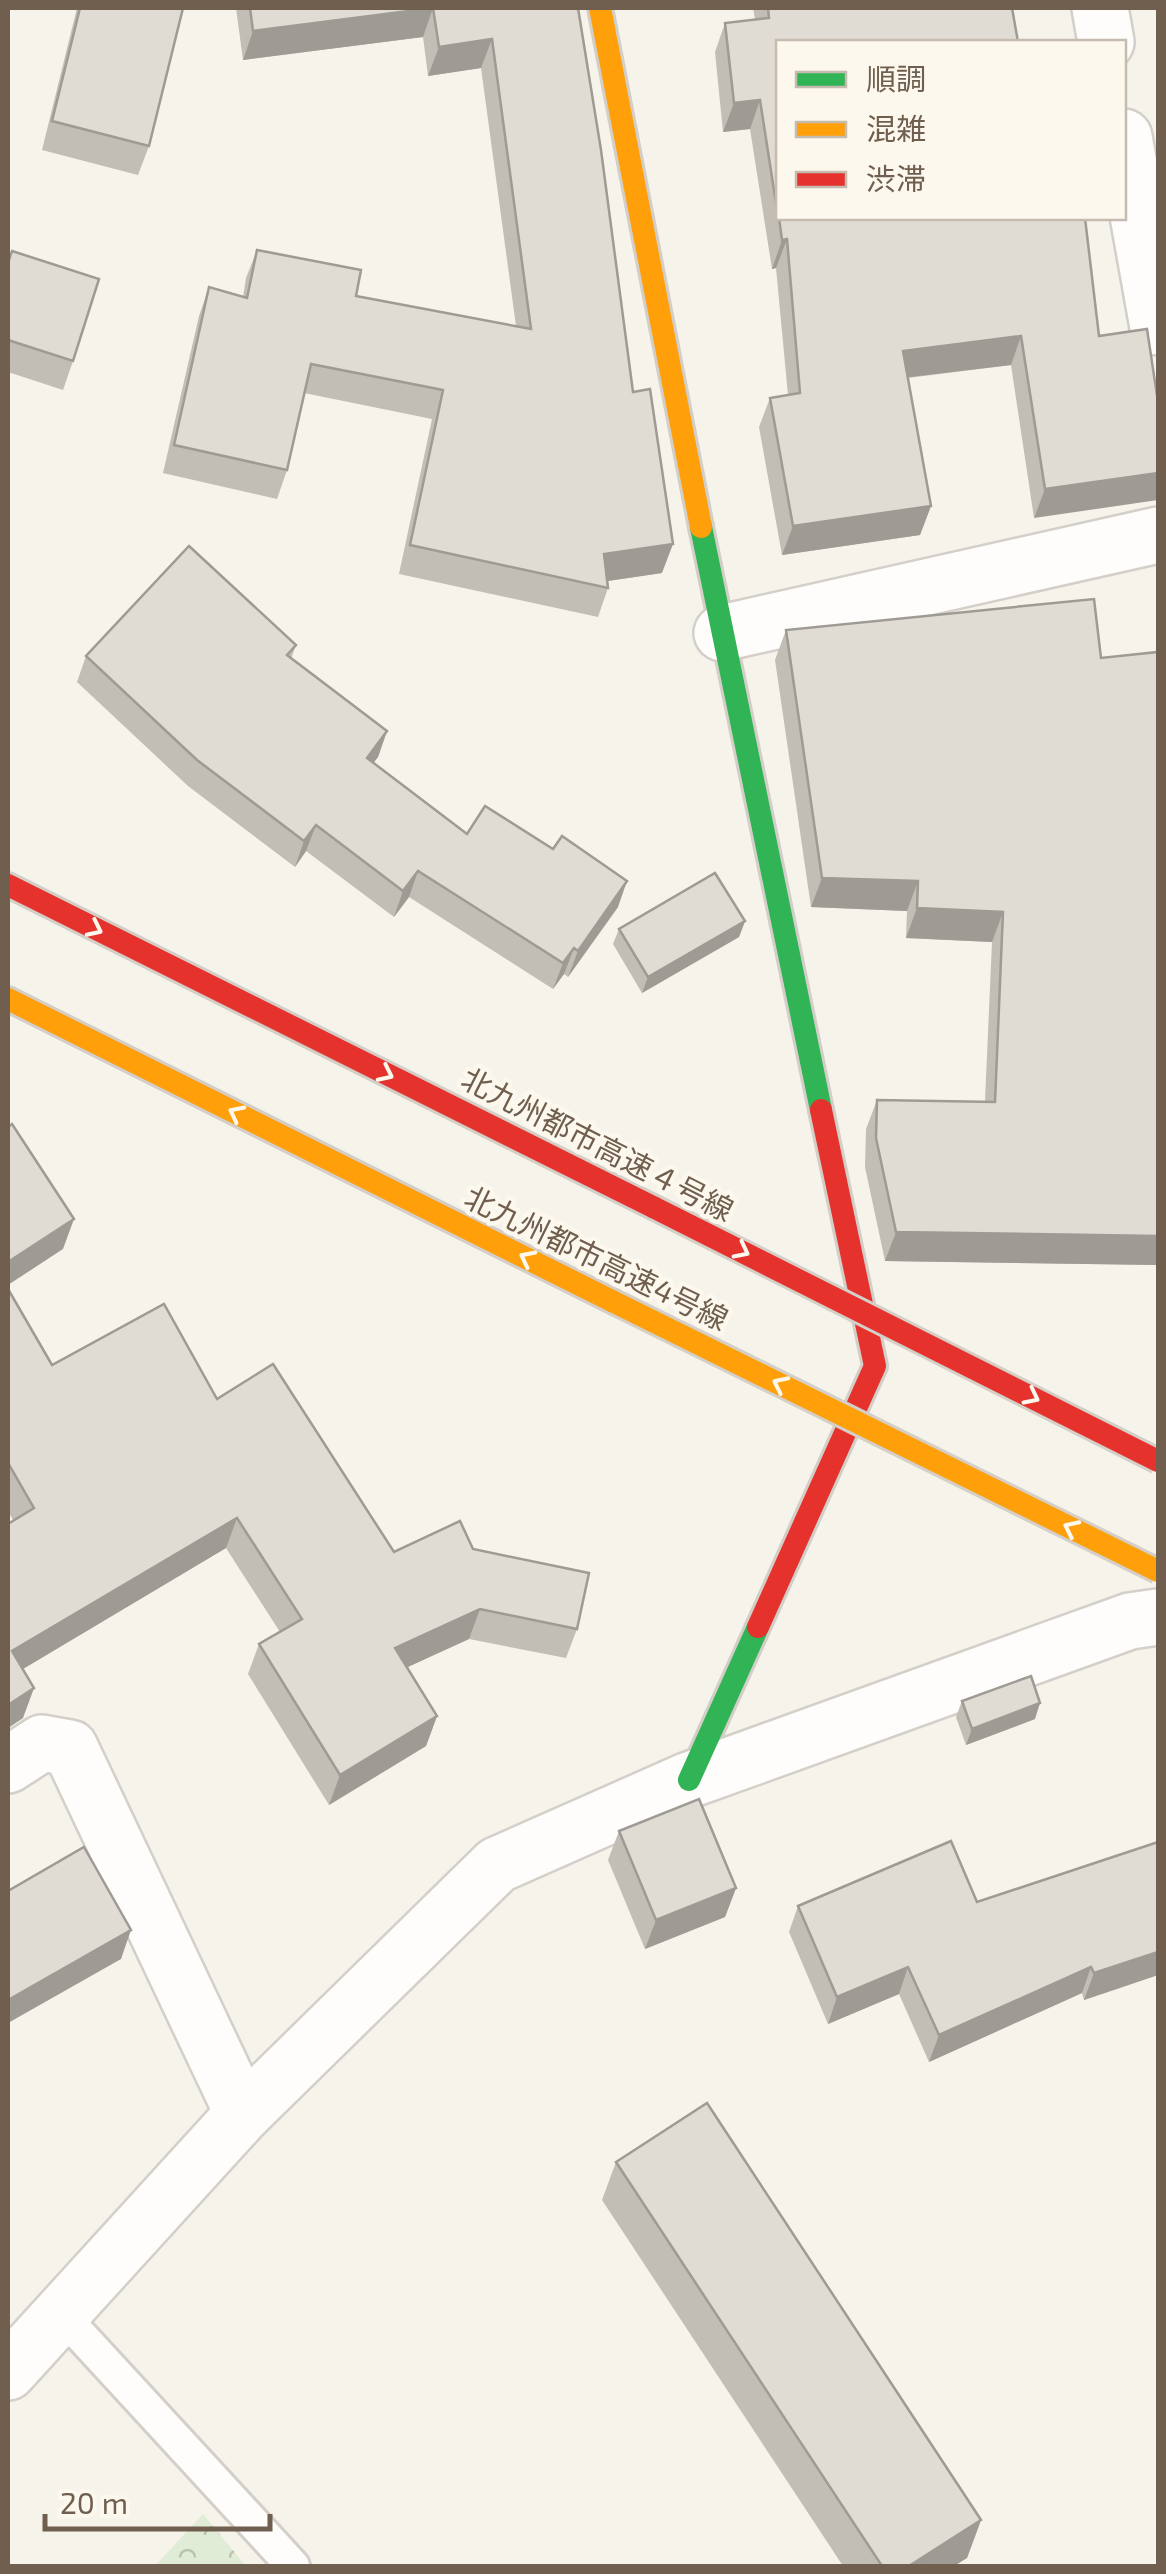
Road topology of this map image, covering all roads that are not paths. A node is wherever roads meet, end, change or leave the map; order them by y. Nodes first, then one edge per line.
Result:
1 (600, 8) edge
2 (1100, 8) edge
3 (1106, 40) edge
4 (1126, 148) edge
5 (1158, 327) edge
6 (1158, 535) edge
7 (722, 633) junction
8 (8, 886) edge
9 (8, 999) edge
10 (1158, 1460) edge
11 (1158, 1571) edge
12 (1158, 1617) edge
13 (8, 1765) edge
14 (689, 1780) junction
15 (243, 2114) junction
16 (61, 2314) junction
17 (8, 2372) edge
18 (293, 2566) edge

1 - 7 main road
2 - 3 street
4 - 5 street
6 - 7 street
7 - 14 main road
8 -> 10 main road, 北九州都市高速４号線, bridge
11 -> 9 main road, 北九州都市高速4号線, bridge
12 - 14 street
13 - 15 street
14 - 15 street
15 - 16 street
16 - 17 street
16 - 18 lane

